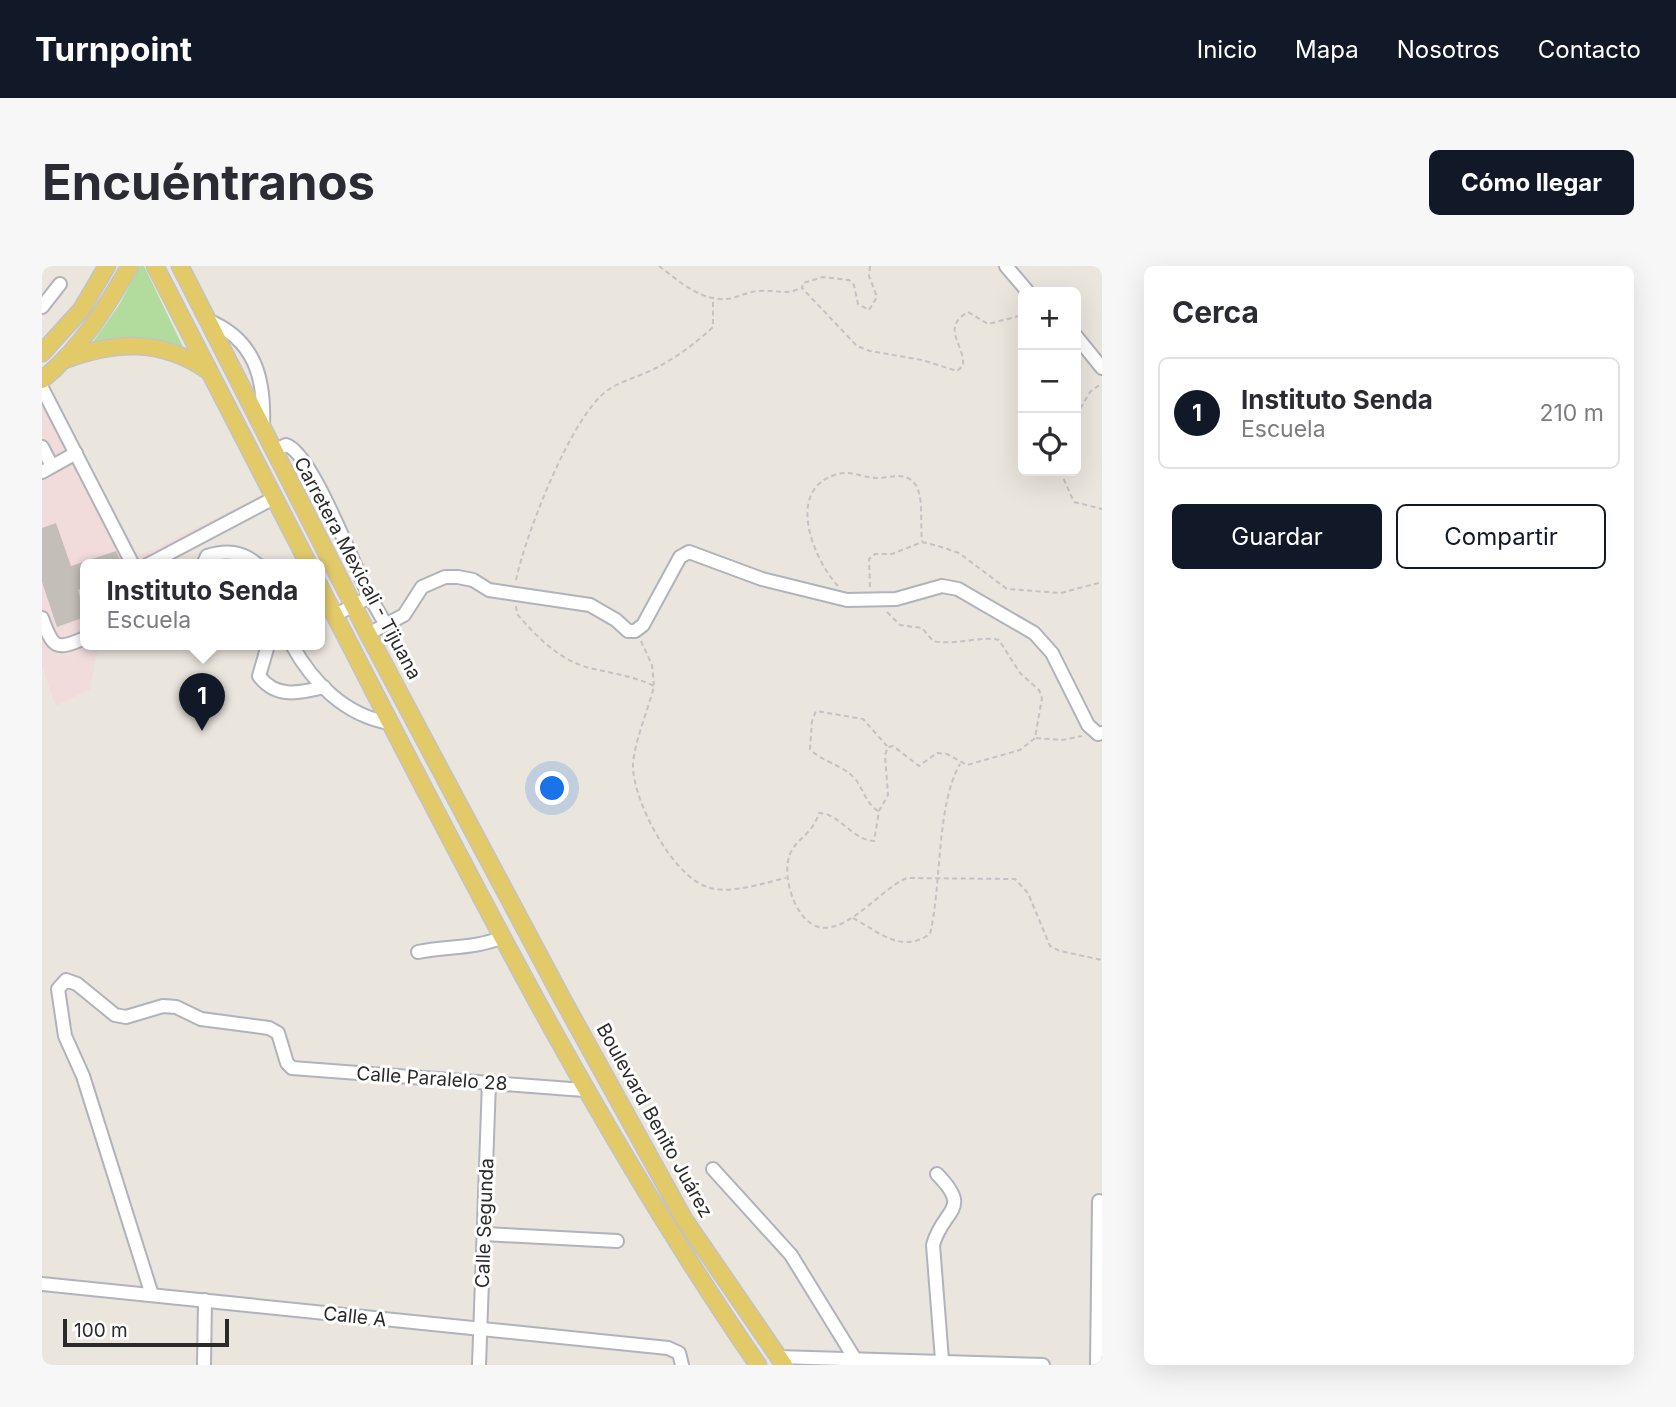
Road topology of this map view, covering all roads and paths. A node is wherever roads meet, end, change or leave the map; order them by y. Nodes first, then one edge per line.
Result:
1 (107, 266) edge
2 (130, 266) edge
3 (155, 266) edge
4 (167, 266) edge
5 (180, 266) edge
6 (659, 266) edge
7 (870, 266) edge
8 (1006, 266) edge
9 (60, 284) dead end
10 (1024, 287) edge
11 (802, 288) junction
12 (42, 307) edge
13 (204, 314) junction
14 (1018, 316) edge
15 (1081, 343) edge
16 (42, 354) edge
17 (67, 359) junction
18 (1102, 368) edge
19 (208, 371) junction
20 (42, 380) edge
21 (1102, 383) edge
22 (42, 388) edge
23 (1077, 413) edge
24 (42, 447) edge
25 (273, 451) junction
26 (76, 453) junction
27 (47, 469) edge
28 (1062, 476) edge
29 (274, 498) junction
30 (1102, 509) edge
31 (922, 542) junction
32 (130, 559) edge
33 (158, 559) edge
34 (206, 559) edge
35 (248, 559) edge
36 (306, 559) edge
37 (1102, 582) edge
38 (325, 597) edge
39 (370, 597) junction
40 (847, 600) junction
41 (878, 600) junction
42 (354, 606) junction
43 (334, 615) junction
44 (42, 618) edge
45 (386, 625) junction
46 (635, 631) junction
47 (368, 634) junction
48 (80, 640) edge
49 (267, 650) edge
50 (295, 650) edge
51 (654, 686) dead end
52 (324, 687) junction
53 (389, 723) junction
54 (1098, 732) edge
55 (1035, 738) junction
56 (888, 747) junction
57 (960, 763) junction
58 (879, 811) junction
59 (938, 880) junction
60 (504, 888) joint
61 (852, 918) junction
62 (503, 937) junction
63 (418, 952) dead end
64 (1102, 960) edge
65 (489, 1082) junction
66 (584, 1090) junction
67 (713, 1169) dead end
68 (937, 1174) dead end
69 (1099, 1200) dead end
70 (484, 1234) junction
71 (671, 1236) junction
72 (617, 1241) dead end
73 (42, 1284) edge
74 (152, 1295) junction
75 (205, 1300) junction
76 (740, 1303) junction
77 (481, 1329) junction
78 (855, 1359) junction
79 (942, 1360) junction
80 (781, 1361) edge
81 (204, 1365) edge
82 (479, 1365) edge
83 (682, 1365) edge
84 (758, 1365) edge
85 (1044, 1365) edge
86 (1097, 1365) edge

1 - 16 main road
2 - 17 main road
3 - 19 main road
4 - 13 main road
5 - 13 main road, Carretera Mexicali - Tijuana
6 - 11 path
7 - 11 path
8 - 10 street
9 - 12 street
11 - 14 path
13 - 25 main road, Carretera Mexicali - Tijuana
15 - 18 street
17 - 19 main road
17 - 20 main road
19 - 29 main road
21 - 23 path
22 - 26 street
24 - 27 street
25 - 39 street
25 - 42 main road, Carretera Mexicali - Tijuana
26 - 27 street
26 - 32 street
28 - 30 path
29 - 33 street
29 - 36 main road
31 - 37 path
31 - 40 path
31 - 41 path
34 - 35 street
38 - 43 main road
39 - 42 street
39 - 45 street
40 - 41 street
40 - 46 street
41 - 54 street
41 - 55 path
42 - 43 street
42 - 47 main road, Carretera Mexicali - Tijuana
43 - 53 main road
44 - 48 street
45 - 46 street
45 - 47 street
46 - 51 path
47 - 60 main road, Carretera Mexicali - Tijuana
49 - 52 street
50 - 52 street
52 - 53 street
53 - 62 main road
54 - 55 path
55 - 57 path
56 - 57 path
56 - 58 path
56 - 58 path
57 - 59 path
58 - 61 path
59 - 61 path
59 - 61 path
59 - 64 path
60 - 76 main road, Boulevard Benito Juárez
62 - 63 street
62 - 66 main road
65 - 66 street, Calle Paralelo 28
65 - 70 street, Calle Segunda
65 - 74 street, Calle Paralelo 28
66 - 71 main road
67 - 78 street
68 - 79 street
69 - 86 street
70 - 72 street
70 - 77 street, Calle Segunda
71 - 76 main road
71 - 84 main road
73 - 74 street, Calle A
74 - 75 street, Calle A
75 - 77 street, Calle A
75 - 81 street
76 - 80 main road, Boulevard Benito Juárez
77 - 82 street, Calle Segunda
77 - 83 street, Calle A
78 - 79 street
78 - 80 street
79 - 85 street

